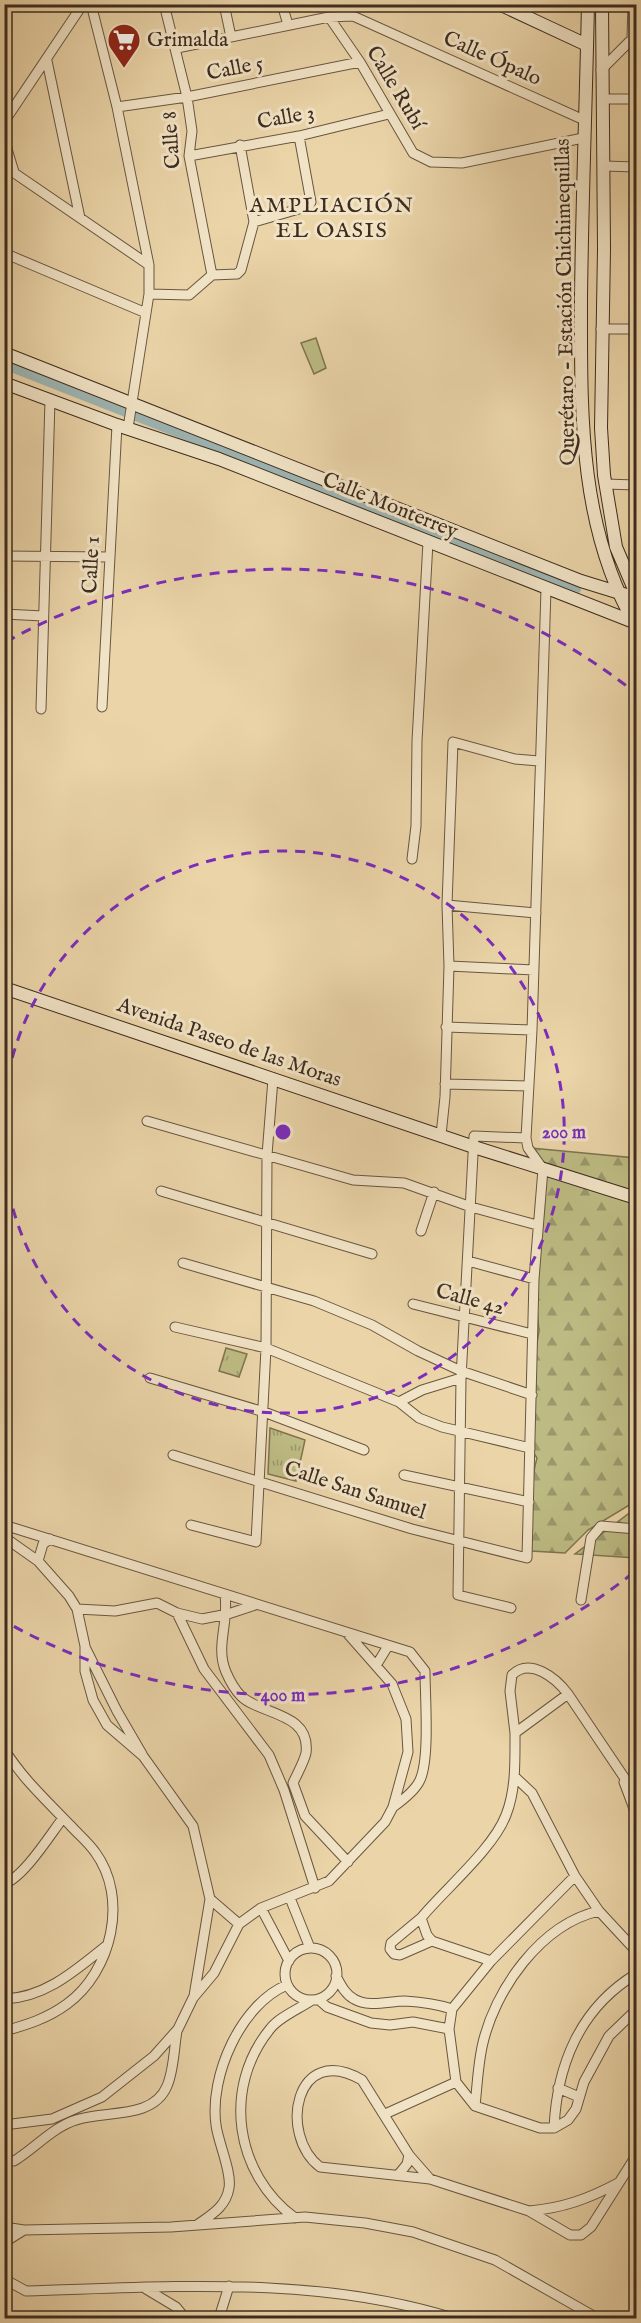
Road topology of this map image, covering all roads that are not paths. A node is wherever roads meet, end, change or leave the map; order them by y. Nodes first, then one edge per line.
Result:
1 (11, 4) edge
2 (83, 4) edge
3 (91, 4) edge
4 (164, 4) edge
5 (224, 4) edge
6 (282, 4) edge
7 (499, 4) edge
8 (588, 4) edge
9 (602, 4) edge
10 (633, 4) edge
11 (4, 14) edge
12 (329, 17) junction
13 (288, 26) junction
14 (231, 37) junction
15 (587, 45) junction
16 (177, 48) junction
17 (46, 61) junction
18 (360, 62) junction
19 (602, 70) junction
20 (586, 83) junction
21 (187, 97) junction
22 (603, 99) junction
23 (636, 99) edge
24 (117, 108) junction
25 (389, 114) junction
26 (584, 120) junction
27 (4, 122) edge
28 (299, 136) junction
29 (583, 138) junction
30 (4, 139) edge
31 (240, 145) junction
32 (189, 156) junction
33 (4, 166) edge
34 (604, 166) junction
35 (636, 167) edge
36 (14, 172) junction
37 (604, 187) junction
38 (80, 218) junction
39 (254, 222) junction
40 (582, 236) junction
41 (604, 249) junction
42 (4, 252) edge
43 (149, 266) junction
44 (212, 275) junction
45 (149, 294) junction
46 (146, 313) junction
47 (601, 329) junction
48 (636, 329) edge
49 (4, 353) edge
50 (4, 383) edge
51 (50, 400) junction
52 (130, 404) junction
53 (125, 426) junction
54 (605, 484) junction
55 (636, 485) edge
56 (428, 542) junction
57 (4, 556) edge
58 (44, 557) junction
59 (110, 557) junction
60 (609, 568) junction
61 (581, 581) junction
62 (599, 585) junction
63 (546, 589) junction
64 (620, 592) junction
65 (636, 596) edge
66 (570, 598) junction
67 (4, 614) edge
68 (43, 616) junction
69 (636, 624) edge
70 (102, 707) dead end
71 (41, 709) dead end
72 (538, 761) junction
73 (412, 859) dead end
74 (447, 905) junction
75 (536, 913) junction
76 (449, 966) junction
77 (534, 970) junction
78 (4, 988) edge
79 (446, 1027) junction
80 (532, 1030) junction
81 (273, 1079) junction
82 (445, 1084) junction
83 (529, 1086) junction
84 (147, 1121) dead end
85 (441, 1136) junction
86 (526, 1138) junction
87 (474, 1147) junction
88 (267, 1155) junction
89 (543, 1169) junction
90 (161, 1191) dead end
91 (434, 1192) junction
92 (636, 1198) edge
93 (471, 1207) junction
94 (267, 1221) junction
95 (537, 1225) junction
96 (421, 1232) dead end
97 (372, 1254) dead end
98 (468, 1261) junction
99 (183, 1263) dead end
100 (534, 1279) junction
101 (266, 1287) junction
102 (413, 1304) dead end
103 (464, 1318) junction
104 (176, 1327) dead end
105 (532, 1334) junction
106 (266, 1348) junction
107 (461, 1375) junction
108 (150, 1378) dead end
109 (532, 1395) junction
110 (399, 1402) junction
111 (264, 1412) junction
112 (462, 1433) junction
113 (530, 1448) junction
114 (364, 1450) dead end
115 (173, 1455) dead end
116 (404, 1475) dead end
117 (261, 1480) junction
118 (459, 1485) junction
119 (529, 1502) junction
120 (4, 1525) edge
121 (190, 1525) dead end
122 (636, 1529) edge
123 (4, 1537) edge
124 (50, 1539) junction
125 (459, 1542) junction
126 (38, 1561) junction
127 (225, 1595) junction
128 (581, 1600) dead end
129 (255, 1605) junction
130 (511, 1608) dead end
131 (77, 1609) junction
132 (177, 1612) junction
133 (228, 1614) junction
134 (348, 1634) junction
135 (85, 1646) junction
136 (388, 1646) junction
137 (377, 1664) junction
138 (568, 1694) junction
139 (425, 1715) junction
140 (406, 1719) junction
141 (515, 1733) junction
142 (4, 1749) edge
143 (143, 1756) junction
144 (515, 1777) junction
145 (623, 1777) junction
146 (636, 1795) edge
147 (393, 1807) junction
148 (636, 1814) edge
149 (63, 1818) junction
150 (348, 1862) junction
151 (575, 1876) junction
152 (4, 1884) edge
153 (315, 1888) junction
154 (290, 1898) junction
155 (210, 1899) junction
156 (261, 1908) junction
157 (599, 1911) junction
158 (421, 1918) junction
159 (239, 1924) junction
160 (432, 1941) junction
161 (108, 1944) junction
162 (310, 1948) junction
163 (636, 1951) edge
164 (289, 1960) junction
165 (491, 1960) junction
166 (636, 1974) edge
167 (336, 1976) junction
168 (287, 1985) junction
169 (193, 1998) junction
170 (4, 1999) edge
171 (315, 2000) junction
172 (452, 2009) junction
173 (636, 2010) edge
174 (178, 2029) junction
175 (449, 2029) junction
176 (4, 2031) edge
177 (154, 2056) junction
178 (171, 2066) junction
179 (456, 2082) junction
180 (558, 2088) junction
181 (579, 2097) junction
182 (475, 2106) junction
183 (385, 2114) junction
184 (4, 2125) edge
185 (554, 2128) junction
186 (409, 2155) junction
187 (636, 2156) edge
188 (4, 2161) edge
189 (399, 2174) junction
190 (430, 2179) junction
191 (620, 2182) junction
192 (529, 2211) junction
193 (295, 2218) junction
194 (197, 2225) junction
195 (4, 2227) edge
196 (24, 2230) junction
197 (4, 2245) edge
198 (4, 2278) edge
199 (230, 2286) junction
200 (144, 2288) junction
201 (185, 2319) edge
202 (219, 2319) edge
203 (453, 2319) edge
204 (597, 2319) edge

1 - 11 street
2 - 17 street
3 - 24 street, Calle 1
4 - 16 street, Calle 8
5 - 14 street
6 - 13 street
7 - 15 main road
8 - 15 main road, Querétaro - Estación Chichimequillas
9 - 19 main road, Querétaro - Estación Chichimequillas
10 - 19 street
12 - 13 street, Calle Ópalo
12 - 18 street, Calle Rubí
12 - 26 street, Calle Ópalo
13 - 14 street, Calle Ópalo
14 - 16 street, Calle Ópalo
15 - 20 main road, Querétaro - Estación Chichimequillas
16 - 21 street, Calle 8
17 - 27 street
17 - 38 street
18 - 21 street, Calle 5
18 - 25 street, Calle Rubí
19 - 22 main road, Querétaro - Estación Chichimequillas
20 - 26 main road, Querétaro - Estación Chichimequillas
20 - 37 main road
21 - 24 street, Calle 5
21 - 32 street, Calle 8
22 - 23 street
22 - 34 main road, Querétaro - Estación Chichimequillas
24 - 43 street, Calle 1
25 - 28 street, Calle 3
25 - 29 street, Calle Rubí
26 - 29 main road, Querétaro - Estación Chichimequillas
28 - 31 street, Calle 3
28 - 39 street
29 - 40 main road, Querétaro - Estación Chichimequillas
30 - 36 street
31 - 32 street, Calle 3
31 - 39 street
32 - 44 street, Calle 8
33 - 36 street
34 - 35 street
34 - 37 main road, Querétaro - Estación Chichimequillas
36 - 38 street
37 - 41 main road, Querétaro - Estación Chichimequillas
38 - 43 street
39 - 44 street
40 - 41 main road
40 - 60 main road, Querétaro - Estación Chichimequillas
41 - 47 main road, Querétaro - Estación Chichimequillas
42 - 46 street
43 - 45 street, Calle 1
44 - 45 street
45 - 46 street, Calle 1
46 - 52 street, Calle 1
47 - 48 street
47 - 54 main road, Querétaro - Estación Chichimequillas
49 - 52 main road, Calle Monterrey
50 - 51 main road, Calle Monterrey
51 - 53 main road, Calle Monterrey
51 - 58 street
52 - 53 street, Calle 1
52 - 61 main road, Calle Monterrey
53 - 56 main road, Calle Monterrey
53 - 59 street, Calle 1
54 - 55 street
54 - 65 main road, Querétaro - Estación Chichimequillas
56 - 63 main road, Calle Monterrey
56 - 73 street
57 - 58 street
58 - 59 street
58 - 68 street
59 - 70 street, Calle 1
60 - 62 main road
60 - 64 main road, Querétaro - Estación Chichimequillas
61 - 62 main road, Calle Monterrey
61 - 66 main road
62 - 64 main road, Calle Monterrey
63 - 66 main road, Calle Monterrey
63 - 72 street
64 - 65 main road, Calle Monterrey
64 - 69 main road, Querétaro - Estación Chichimequillas
66 - 69 main road, Calle Monterrey
67 - 68 street
68 - 71 street
72 - 74 street
72 - 75 street
74 - 75 street
74 - 76 street
75 - 77 street
76 - 77 street
76 - 79 street
77 - 80 street
78 - 81 main road, Avenida Paseo de las Moras
79 - 80 street
79 - 82 street
80 - 83 street
81 - 85 main road, Avenida Paseo de las Moras
81 - 88 street
82 - 83 street
82 - 85 street
83 - 86 street
84 - 88 street
85 - 87 main road, Avenida Paseo de las Moras
86 - 87 street
86 - 89 street
87 - 89 main road, Avenida Paseo de las Moras
87 - 93 street
88 - 91 street
88 - 94 street
89 - 92 main road, Avenida Paseo de las Moras
89 - 95 street
90 - 94 street
91 - 93 street
91 - 96 street
93 - 95 street
93 - 98 street
94 - 97 street
94 - 101 street
95 - 100 street
98 - 100 street
98 - 103 street
99 - 101 street
100 - 105 street
101 - 106 street
101 - 107 street
102 - 103 street, Calle 42
103 - 105 street, Calle 42
103 - 107 street
104 - 106 street
105 - 109 street
106 - 110 street
106 - 111 street
107 - 109 street
107 - 110 street
107 - 112 street
108 - 111 street
109 - 113 street
110 - 112 street
111 - 114 street
111 - 117 street
112 - 113 street
112 - 118 street
113 - 119 street
115 - 117 street, Calle San Samuel
116 - 118 street
117 - 121 street
117 - 125 street, Calle San Samuel
118 - 119 street
118 - 125 street
119 - 125 street, Calle San Samuel
120 - 124 street
122 - 128 street
123 - 126 street
124 - 126 street
124 - 127 street
125 - 130 street
126 - 131 street
127 - 129 street
127 - 133 street
129 - 133 street
129 - 134 street
131 - 132 street
131 - 135 street
132 - 133 street
132 - 153 street
133 - 150 street
134 - 136 street
134 - 137 street
135 - 143 street
135 - 143 street
136 - 137 street
136 - 139 street
137 - 140 street
138 - 141 street
138 - 141 street
138 - 145 street
139 - 140 street
139 - 147 street
140 - 147 street
141 - 144 street
142 - 149 street
143 - 155 street
144 - 151 street
144 - 158 street
145 - 146 street
145 - 148 street
147 - 150 street
149 - 152 street
149 - 161 street
150 - 153 street
151 - 157 street
151 - 165 street
153 - 154 street
154 - 156 street
154 - 162 street
155 - 159 street
155 - 169 street
156 - 159 street
156 - 164 street
157 - 163 street
157 - 182 street
158 - 160 street
158 - 160 street
159 - 169 street
160 - 165 street
161 - 170 street
161 - 176 street
162 - 164 street
162 - 167 street
164 - 168 street
165 - 172 street
166 - 180 street
167 - 171 street
167 - 172 street
168 - 171 street
168 - 194 street
169 - 174 street
171 - 175 street
171 - 193 street
172 - 175 street
173 - 181 street
174 - 177 street
174 - 178 street
175 - 179 street
177 - 178 street
177 - 184 street
178 - 188 street
179 - 182 street
179 - 183 street
180 - 181 street
180 - 185 street
181 - 185 street
182 - 185 street
183 - 186 street
183 - 189 street
186 - 189 street
186 - 190 street
187 - 191 street
189 - 190 street
190 - 192 street
191 - 192 street
191 - 192 street
193 - 194 street
193 - 204 street
194 - 196 street
195 - 196 street
196 - 197 street
198 - 200 street
199 - 200 street
199 - 202 street
199 - 203 street
200 - 201 street

